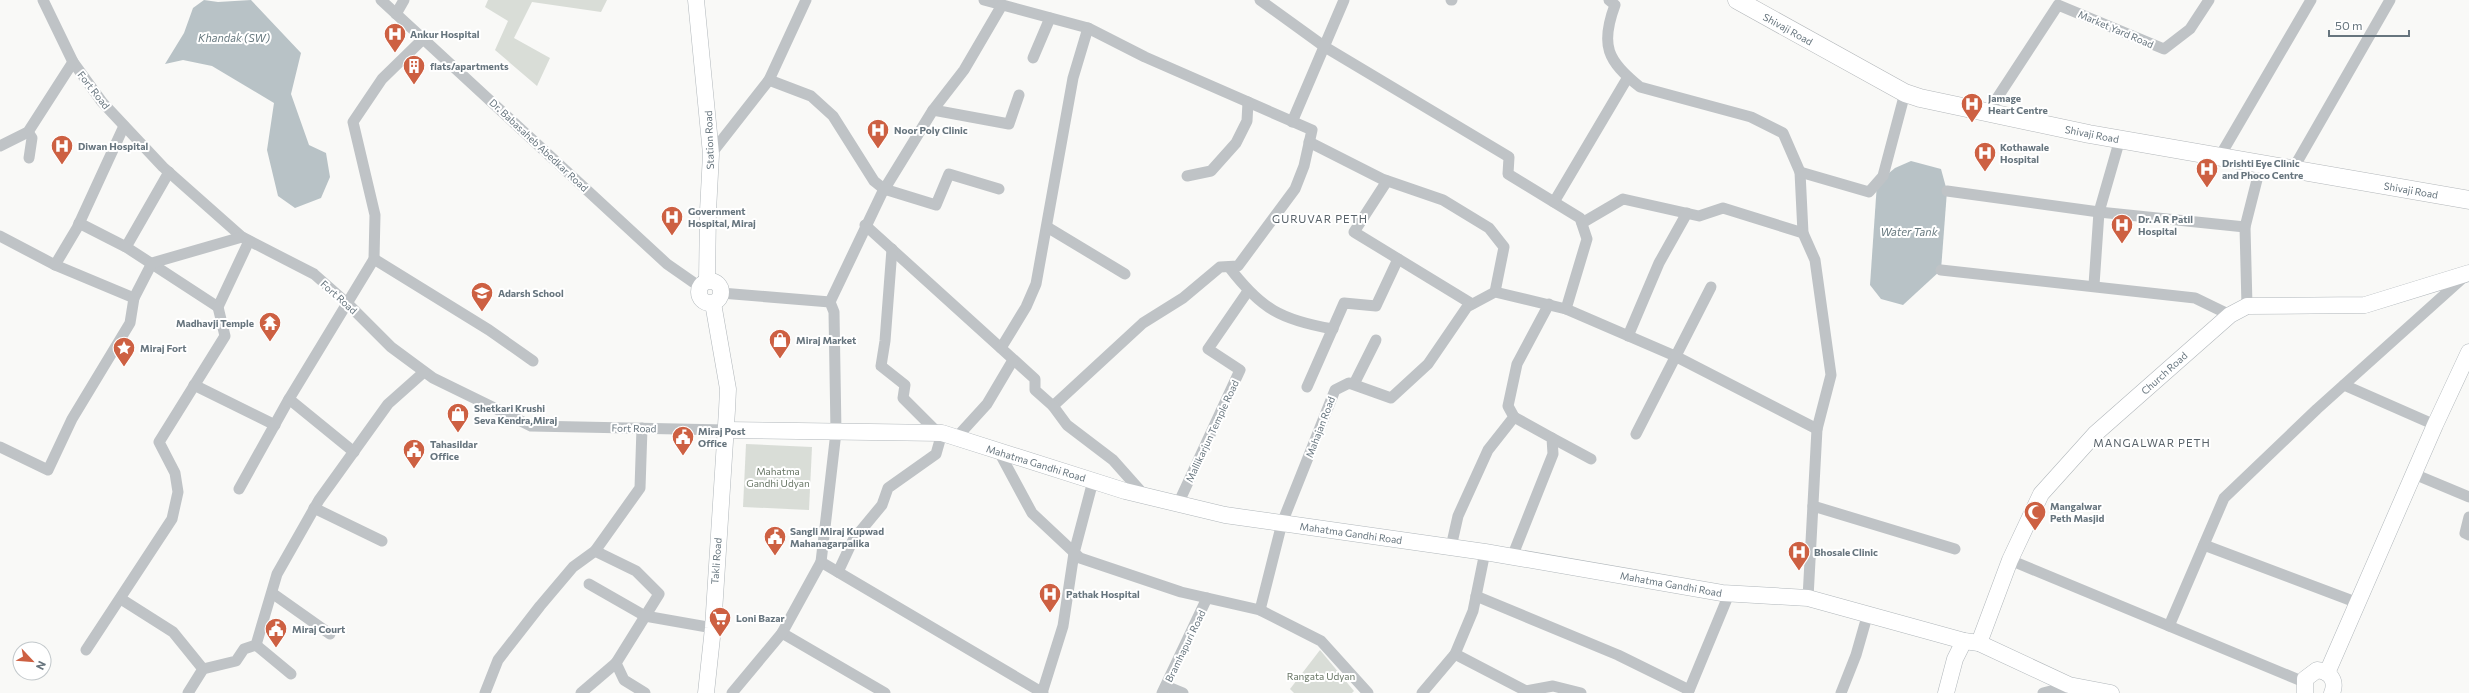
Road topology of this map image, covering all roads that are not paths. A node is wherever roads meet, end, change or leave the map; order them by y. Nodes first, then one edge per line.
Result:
1 (43, 0) edge
2 (381, 0) edge
3 (404, 0) edge
4 (696, 0) edge
5 (806, 0) edge
6 (984, 0) edge
7 (1260, 0) edge
8 (1344, 0) edge
9 (1737, 0) edge
10 (2209, 0) edge
11 (2311, 0) edge
12 (2390, 0) edge
13 (1615, 2) edge
14 (2055, 2) edge
15 (1010, 4) edge
16 (396, 14) junction
17 (1050, 18) junction
18 (1088, 28) junction
19 (423, 39) junction
20 (1325, 47) junction
21 (1033, 58) dead end
22 (73, 62) junction
23 (1628, 77) junction
24 (769, 80) junction
25 (1905, 93) junction
26 (1019, 95) dead end
27 (1248, 102) junction
28 (933, 110) junction
29 (1988, 112) junction
30 (1292, 122) junction
31 (124, 126) junction
32 (28, 132) junction
33 (2120, 139) junction
34 (1309, 142) junction
35 (0, 146) edge
36 (711, 154) junction
37 (2220, 156) junction
38 (29, 158) dead end
39 (2261, 164) junction
40 (2293, 169) junction
41 (169, 172) junction
42 (1800, 172) junction
43 (1187, 176) dead end
44 (1387, 181) junction
45 (884, 189) junction
46 (999, 189) dead end
47 (1947, 191) dead end
48 (2469, 200) edge
49 (1554, 202) junction
50 (2099, 212) junction
51 (1687, 213) junction
52 (79, 223) junction
53 (1582, 223) junction
54 (866, 225) junction
55 (2245, 226) junction
56 (1047, 227) junction
57 (1803, 233) junction
58 (0, 236) edge
59 (246, 239) junction
60 (126, 247) junction
61 (892, 249) junction
62 (374, 259) junction
63 (1398, 259) junction
64 (152, 263) junction
65 (55, 265) junction
66 (1229, 267) junction
67 (1941, 270) dead end
68 (2468, 273) edge
69 (1125, 274) dead end
70 (704, 284) junction
71 (2094, 285) junction
72 (1711, 287) dead end
73 (1248, 291) junction
74 (1495, 292) junction
75 (134, 298) junction
76 (717, 298) junction
77 (830, 302) junction
78 (348, 304) junction
79 (1472, 304) junction
80 (1549, 304) junction
81 (2247, 306) junction
82 (218, 307) junction
83 (1566, 309) junction
84 (2230, 316) junction
85 (1333, 329) junction
86 (1628, 336) junction
87 (1376, 340) dead end
88 (1001, 348) junction
89 (2469, 352) edge
90 (1674, 356) junction
91 (1013, 360) junction
92 (533, 361) dead end
93 (424, 372) junction
94 (1354, 384) junction
95 (194, 385) junction
96 (2344, 385) junction
97 (1307, 387) dead end
98 (289, 399) junction
99 (1052, 406) junction
100 (1514, 416) junction
101 (275, 424) junction
102 (2435, 425) junction
103 (642, 428) junction
104 (1816, 429) junction
105 (726, 430) junction
106 (836, 432) junction
107 (1636, 434) dead end
108 (945, 435) junction
109 (1552, 438) junction
110 (0, 447) edge
111 (998, 450) junction
112 (354, 452) junction
113 (1591, 459) dead end
114 (2414, 474) junction
115 (1093, 481) junction
116 (239, 489) dead end
117 (1145, 496) junction
118 (2469, 496) edge
119 (1178, 504) junction
120 (1813, 506) junction
121 (314, 508) junction
122 (2469, 517) edge
123 (1282, 523) junction
124 (2469, 535) edge
125 (382, 541) dead end
126 (2204, 545) junction
127 (1450, 547) junction
128 (1955, 550) dead end
129 (595, 551) junction
130 (1485, 552) junction
131 (1074, 553) junction
132 (1512, 556) junction
133 (2010, 560) junction
134 (821, 562) junction
135 (838, 572) junction
136 (589, 584) dead end
137 (272, 592) junction
138 (1729, 594) junction
139 (1476, 596) junction
140 (1207, 598) junction
141 (1808, 598) junction
142 (120, 600) junction
143 (2358, 603) junction
144 (1260, 610) junction
145 (1868, 613) junction
146 (645, 616) junction
147 (2169, 626) junction
148 (713, 628) junction
149 (782, 633) junction
150 (330, 634) dead end
151 (1971, 642) junction
152 (256, 645) junction
153 (86, 650) dead end
154 (1455, 654) junction
155 (616, 663) junction
156 (203, 669) junction
157 (2327, 673) junction
158 (291, 674) dead end
159 (2305, 687) edge
160 (1164, 689) edge
161 (2074, 689) edge
162 (1688, 691) edge
163 (1364, 692) edge
164 (188, 693) edge
165 (485, 693) edge
166 (581, 693) edge
167 (645, 693) edge
168 (706, 693) edge
169 (732, 693) edge
170 (885, 693) edge
171 (1043, 693) edge
172 (1183, 693) edge
173 (1422, 693) edge
174 (1581, 693) edge
175 (1841, 693) edge
176 (1946, 693) edge
177 (2043, 693) edge
178 (2111, 693) edge
179 (2334, 693) edge

1 - 22 street, Fort Road
2 - 16 street, Dr. Babasaheb Abedkar Road
3 - 16 street
4 - 36 main road, Station Road
5 - 24 street
6 - 15 street
7 - 20 street
8 - 20 street
9 - 25 main road, Shivaji Road
10 - 14 street, Market Yard Road
11 - 37 street
12 - 40 street
13 - 23 street
14 - 29 street, Market Yard Road
15 - 17 street
15 - 28 street
16 - 19 street, Dr. Babasaheb Abedkar Road
17 - 18 street
17 - 21 street
18 - 27 street
18 - 56 street
19 - 62 street
19 - 70 street, Dr. Babasaheb Abedkar Road
20 - 30 street
20 - 49 street
22 - 31 street, Fort Road
22 - 32 street
23 - 42 street
23 - 49 street
24 - 36 street
24 - 45 street
25 - 29 main road, Shivaji Road
25 - 42 street
26 - 28 street
27 - 30 street
27 - 43 street
28 - 45 street
29 - 33 main road, Shivaji Road
30 - 34 street
31 - 41 street, Fort Road
31 - 52 street
32 - 35 street
32 - 38 street
33 - 37 main road, Shivaji Road
33 - 50 street
34 - 44 street
34 - 66 street
36 - 70 main road, Station Road
37 - 39 main road, Shivaji Road
39 - 40 main road, Shivaji Road
39 - 55 street
40 - 48 main road, Shivaji Road
41 - 59 street, Fort Road
41 - 60 street
42 - 57 street
44 - 63 street
44 - 74 street
45 - 46 street
45 - 54 street
47 - 50 street
49 - 53 street
50 - 55 street
50 - 71 street
51 - 53 street
51 - 57 street
51 - 86 street
52 - 60 street
52 - 65 street
53 - 83 street
54 - 61 street
54 - 77 street
55 - 81 street
56 - 69 street
56 - 88 street
57 - 104 street
58 - 65 street
59 - 64 street
59 - 78 street, Fort Road
59 - 82 street
60 - 64 street
61 - 88 street
61 - 108 street
62 - 78 street
62 - 92 street
63 - 79 street
63 - 85 street
64 - 75 street
64 - 82 street
65 - 75 street
66 - 73 street
66 - 99 street
67 - 71 street
68 - 81 main road, Church Road
68 - 96 street
70 - 76 main road
71 - 84 street
72 - 90 street
73 - 85 street
73 - 119 street, Mallikarjun Temple Road
74 - 79 street
74 - 80 street
75 - 110 street
76 - 77 street
76 - 105 main road, Takli Road
77 - 106 street
78 - 93 street, Fort Road
78 - 98 street
79 - 94 street
80 - 83 street
80 - 100 street
81 - 84 main road, Church Road
82 - 95 street
83 - 86 street
84 - 133 main road, Church Road
85 - 97 street
86 - 90 street
87 - 94 street
88 - 91 street
89 - 102 main road
90 - 104 street
90 - 107 street
91 - 99 street
91 - 108 street
93 - 103 street, Fort Road
93 - 112 street
94 - 123 street, Mahajan Road
95 - 101 street
95 - 142 street
96 - 102 street
96 - 126 street
98 - 101 street
98 - 112 street
99 - 117 street
100 - 109 street
100 - 127 street
101 - 116 street
102 - 114 main road
103 - 105 street, Fort Road
103 - 129 street
104 - 120 street
105 - 106 main road, Mahatma Gandhi Road
105 - 148 main road, Takli Road
106 - 108 main road, Mahatma Gandhi Road
106 - 134 street
108 - 111 main road, Mahatma Gandhi Road
108 - 135 street
109 - 113 street
109 - 132 street
111 - 115 main road, Mahatma Gandhi Road
111 - 131 street
112 - 121 street
114 - 118 street
114 - 143 main road
115 - 117 main road, Mahatma Gandhi Road
115 - 131 street
117 - 119 main road, Mahatma Gandhi Road
119 - 123 main road, Mahatma Gandhi Road
120 - 128 street
120 - 141 street
121 - 125 street
121 - 137 street
122 - 124 street
123 - 127 main road, Mahatma Gandhi Road
123 - 144 street
126 - 143 street
126 - 147 street
127 - 130 main road, Mahatma Gandhi Road
129 - 146 street
129 - 165 street
130 - 132 main road, Mahatma Gandhi Road
130 - 139 street
131 - 140 street
131 - 171 street
132 - 138 main road, Mahatma Gandhi Road
133 - 147 street
133 - 151 main road, Church Road
134 - 135 street
134 - 149 street
135 - 171 street
136 - 146 street
137 - 150 street
137 - 152 street
138 - 141 main road, Mahatma Gandhi Road
138 - 162 street
139 - 154 street
139 - 162 street
140 - 144 street
140 - 160 street, Bramhapuri Road
141 - 145 main road, Mahatma Gandhi Road
142 - 153 street
142 - 156 street
143 - 157 main road
144 - 163 street
145 - 151 main road, Mahatma Gandhi Road
145 - 175 street
146 - 148 street
146 - 155 street
147 - 159 street
148 - 168 main road, Takli Road
149 - 169 street
149 - 170 street
151 - 161 main road, Mahatma Gandhi Road
151 - 176 main road, Church Road
152 - 156 street
152 - 158 street
154 - 173 street
154 - 174 street
155 - 166 street
155 - 167 street
156 - 164 street
157 - 159 main road
157 - 179 main road
160 - 172 street
161 - 177 street
161 - 178 main road, Mahatma Gandhi Road

